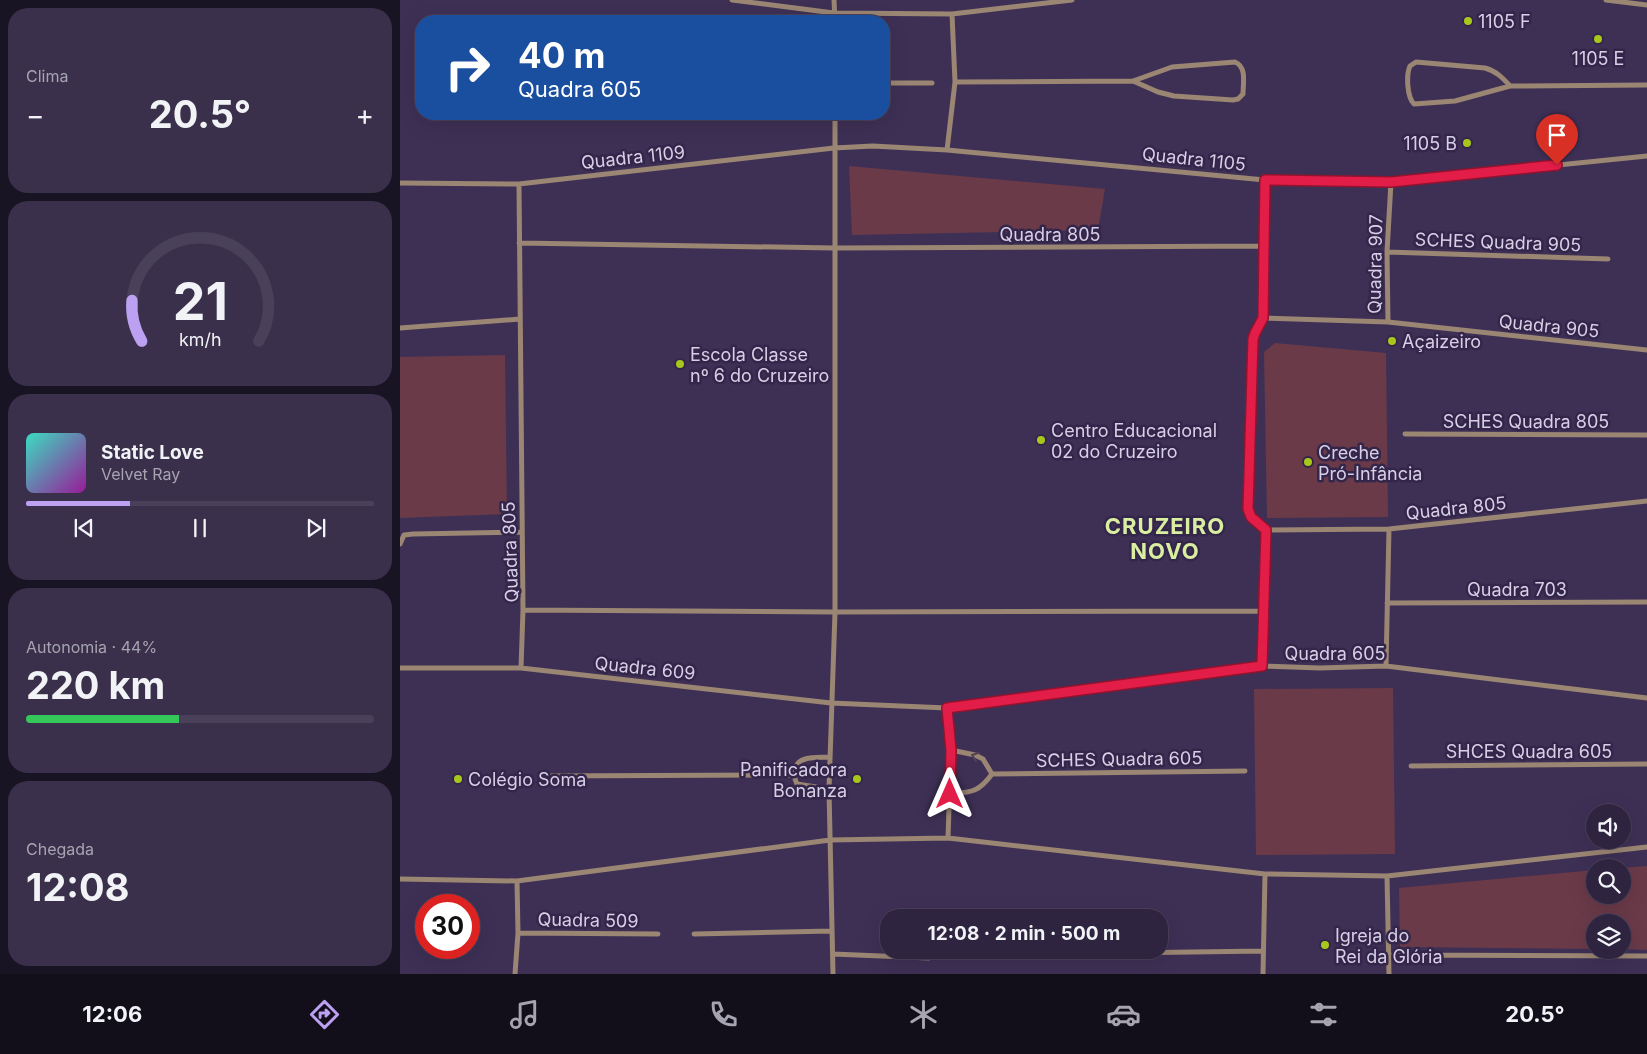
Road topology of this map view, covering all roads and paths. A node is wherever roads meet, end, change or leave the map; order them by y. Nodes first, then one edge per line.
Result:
1 (732, 0) edge
2 (834, 0) edge
3 (1072, 0) edge
4 (1606, 0) edge
5 (1647, 4) edge
6 (834, 13) junction
7 (952, 14) junction
8 (1133, 81) junction
9 (955, 82) junction
10 (932, 83) dead end
11 (890, 84) edge
12 (1647, 85) edge
13 (1510, 86) junction
14 (835, 120) edge
15 (834, 148) junction
16 (947, 150) junction
17 (1647, 156) edge
18 (1265, 180) junction
19 (1391, 182) junction
20 (400, 184) edge
21 (519, 184) junction
22 (519, 243) junction
23 (1265, 246) junction
24 (834, 248) junction
25 (1387, 252) junction
26 (1608, 259) dead end
27 (1263, 318) junction
28 (520, 320) junction
29 (1388, 322) junction
30 (400, 328) edge
31 (1647, 350) edge
32 (1404, 434) dead end
33 (1647, 435) edge
34 (1647, 501) edge
35 (1389, 529) junction
36 (1266, 530) junction
37 (522, 532) junction
38 (400, 544) edge
39 (1647, 602) edge
40 (1387, 603) junction
41 (523, 610) junction
42 (1264, 611) junction
43 (835, 612) junction
44 (1262, 666) junction
45 (1386, 666) junction
46 (400, 668) edge
47 (521, 668) junction
48 (1647, 698) edge
49 (831, 703) junction
50 (947, 708) junction
51 (951, 750) junction
52 (830, 757) junction
53 (1647, 764) edge
54 (1412, 766) dead end
55 (1245, 771) dead end
56 (992, 774) junction
57 (794, 775) junction
58 (542, 776) dead end
59 (829, 788) junction
60 (950, 794) junction
61 (948, 838) junction
62 (830, 840) junction
63 (1647, 847) edge
64 (1265, 874) junction
65 (1387, 876) junction
66 (400, 879) edge
67 (517, 881) junction
68 (831, 931) junction
69 (518, 933) junction
70 (658, 934) dead end
71 (694, 934) dead end
72 (1264, 951) junction
73 (1168, 952) edge
74 (833, 954) junction
75 (1390, 955) junction
76 (880, 956) edge
77 (1647, 956) edge
78 (515, 974) edge
79 (833, 974) edge
80 (1263, 974) edge
81 (1389, 974) edge

1 - 6 street
2 - 6 street
3 - 7 street
4 - 5 street
6 - 7 street
7 - 9 street
8 - 8 street
8 - 9 street
9 - 16 street
10 - 11 street
12 - 13 street
13 - 13 street
14 - 15 street
15 - 16 street, Quadra 1109
15 - 21 street, Quadra 1109
15 - 24 street
16 - 18 street, Quadra 1105
17 - 19 street, Quadra 1105
18 - 19 street, Quadra 1105
18 - 23 street
19 - 25 street, Quadra 907
20 - 21 street, Quadra 1109
21 - 22 street, Quadra 805
22 - 24 street, Quadra 805
22 - 28 street, Quadra 805
23 - 24 street, Quadra 805
23 - 27 street
24 - 43 street
25 - 26 street, SCHES Quadra 905
25 - 29 street, Quadra 907
27 - 29 street, Quadra 907
27 - 36 street
28 - 30 street
28 - 37 street, Quadra 805
29 - 31 street, Quadra 905
32 - 33 street, SCHES Quadra 805
34 - 35 street, Quadra 805
35 - 36 street, Quadra 805
35 - 40 street
36 - 42 street
37 - 38 street
37 - 41 street, Quadra 805
39 - 40 street, Quadra 703
40 - 45 street
41 - 43 street, Quadra 805
41 - 47 street
42 - 43 street, Quadra 805
42 - 44 street
43 - 49 street
44 - 45 street, Quadra 605
44 - 50 street, Quadra 605
45 - 48 street, Quadra 605
46 - 47 street, Quadra 609
47 - 49 street, Quadra 609
49 - 50 street, Quadra 605
49 - 52 street
50 - 51 street
56 -> 51 street
51 - 60 street
52 - 57 street
52 - 59 street
53 - 54 street, SHCES Quadra 605
55 - 56 street, SCHES Quadra 605
56 - 60 street
57 - 58 street
57 - 59 street
59 - 62 street
60 - 61 street
61 - 62 street
61 - 64 street
62 - 67 street
62 - 68 street
63 - 65 street
64 - 65 street
64 - 72 street
65 - 75 street
66 - 67 street
67 - 69 street
68 - 71 street
68 - 74 street
69 - 70 street, Quadra 509
69 - 78 street
72 - 73 street
72 - 80 street
74 - 76 street
74 - 79 street
75 - 77 street
75 - 81 street

